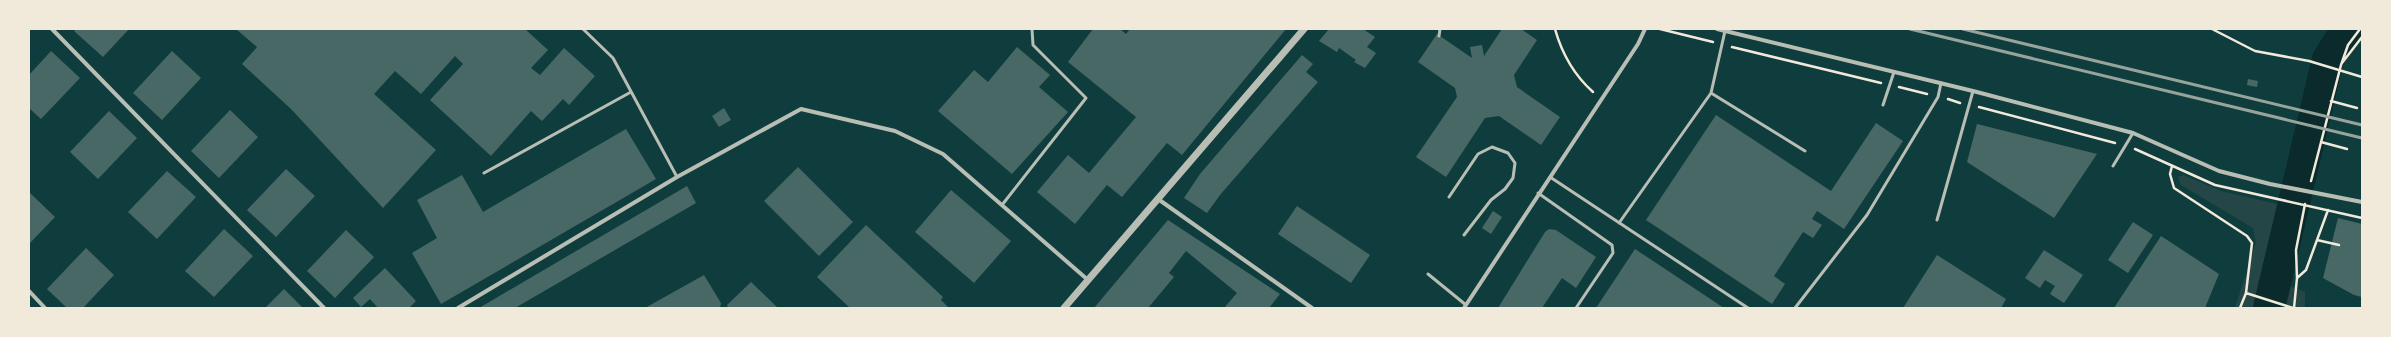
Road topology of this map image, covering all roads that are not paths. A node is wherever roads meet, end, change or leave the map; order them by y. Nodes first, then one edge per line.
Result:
1 (52, 29) edge
2 (583, 29) edge
3 (1032, 29) edge
4 (1304, 29) edge
5 (1440, 29) edge
6 (1644, 29) edge
7 (1716, 29) edge
8 (1725, 31) junction
9 (1439, 36) dead end
10 (1894, 72) junction
11 (1941, 83) junction
12 (1972, 91) junction
13 (631, 92) junction
14 (1711, 93) junction
15 (1883, 106) dead end
16 (2133, 134) junction
17 (1805, 151) dead end
18 (2113, 166) dead end
19 (484, 173) dead end
20 (1549, 176) junction
21 (677, 177) junction
22 (1538, 193) junction
23 (1449, 197) dead end
24 (1157, 198) junction
25 (2362, 202) edge
26 (1002, 205) junction
27 (1937, 220) dead end
28 (1619, 223) junction
29 (1464, 235) dead end
30 (1428, 274) dead end
31 (1088, 280) junction
32 (29, 291) edge
33 (1465, 306) edge
34 (45, 308) edge
35 (324, 308) edge
36 (458, 308) edge
37 (1064, 308) edge
38 (1312, 308) edge
39 (1576, 308) edge
40 (1748, 308) edge
41 (1795, 308) edge

1 - 35 street
2 - 13 lane
3 - 26 lane
4 - 24 street
5 - 9 lane
6 - 20 street
7 - 8 street
8 - 10 street
8 - 14 lane
10 - 11 street
10 - 15 lane
11 - 12 street
11 - 41 lane
12 - 16 street
12 - 27 lane
13 - 19 lane
13 - 21 lane
14 - 17 lane
14 - 28 lane
16 - 18 lane
16 - 25 street
20 - 22 street
20 - 28 lane
21 - 26 street
21 - 36 street
22 - 33 street
22 - 39 lane
23 - 29 lane
24 - 31 street
24 - 38 street
26 - 31 street
28 - 40 lane
30 - 33 lane
31 - 37 street
32 - 34 street

